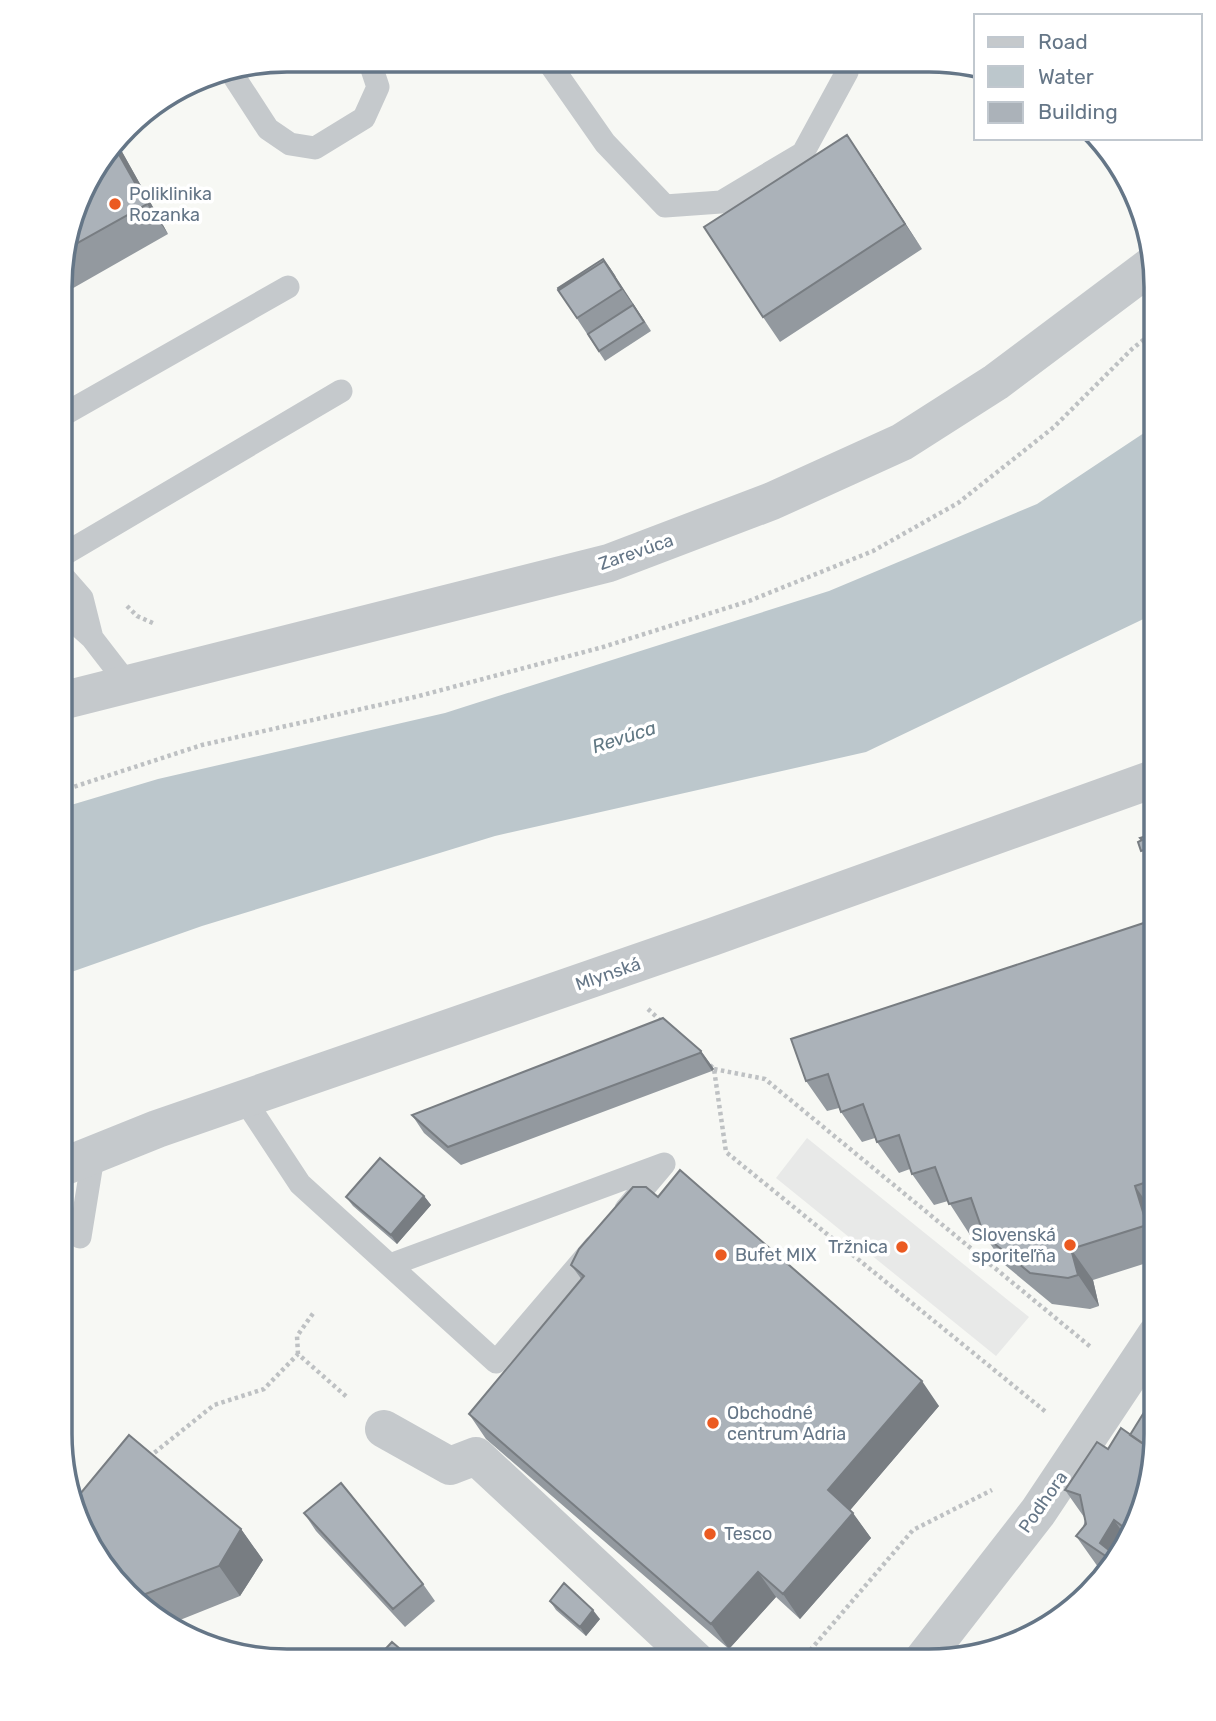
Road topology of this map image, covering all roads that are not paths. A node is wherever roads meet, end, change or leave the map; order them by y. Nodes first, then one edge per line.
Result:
1 (373, 72) edge
2 (555, 72) edge
3 (847, 72) edge
4 (235, 78) edge
5 (1143, 272) edge
6 (288, 288) dead end
7 (341, 391) dead end
8 (72, 410) edge
9 (72, 550) edge
10 (72, 587) edge
11 (72, 620) edge
12 (92, 638) junction
13 (126, 682) junction
14 (72, 698) edge
15 (1144, 782) edge
16 (244, 1100) junction
17 (77, 1163) edge
18 (80, 1237) dead end
19 (390, 1265) junction
20 (1144, 1353) edge
21 (384, 1429) dead end
22 (683, 1649) edge
23 (931, 1649) edge

1 - 4 lane
2 - 3 lane
5 - 13 street, Zarevúca
6 - 8 lane
7 - 9 lane
10 - 12 lane
11 - 12 lane
12 - 13 lane
13 - 14 street, Zarevúca
15 - 16 street, Mlynská
16 - 17 street, Mlynská
16 - 19 lane
17 - 18 lane
19 - 19 lane
20 - 23 street, Podhora
21 - 22 street

